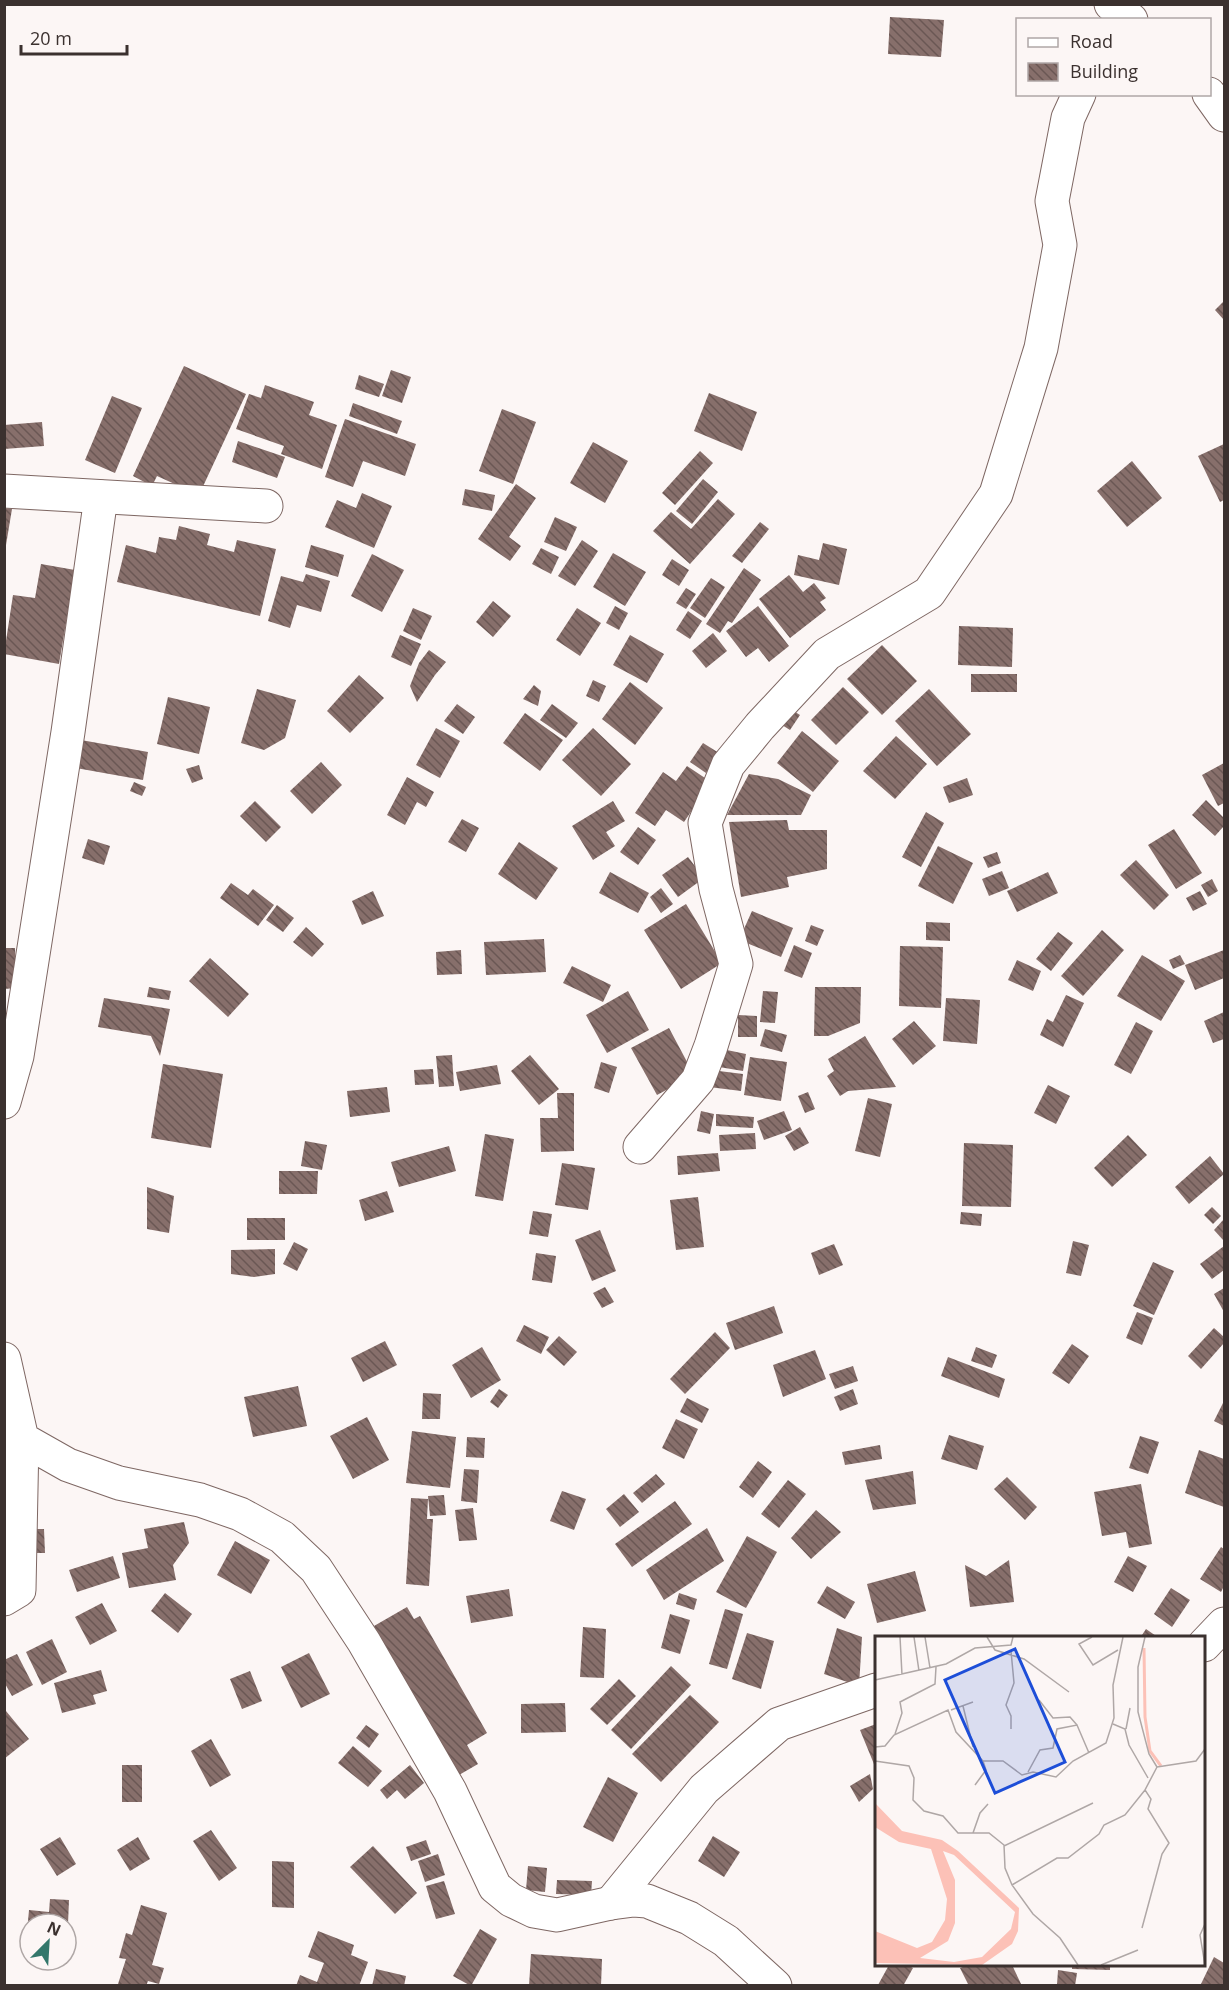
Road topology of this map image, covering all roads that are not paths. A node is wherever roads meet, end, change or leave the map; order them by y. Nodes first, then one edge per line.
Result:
1 (1111, 4) edge
2 (1152, 4) edge
3 (1128, 18) edge
4 (1144, 18) edge
5 (1078, 96) edge
6 (1210, 96) edge
7 (1224, 115) edge
8 (4, 491) edge
9 (101, 497) junction
10 (266, 507) dead end
11 (4, 1102) edge
12 (640, 1147) dead end
13 (4, 1359) edge
14 (22, 1439) junction
15 (4, 1599) edge
16 (1224, 1624) edge
17 (1205, 1643) edge
18 (875, 1690) edge
19 (611, 1903) junction
20 (775, 1986) edge

1 - 3 street
2 - 4 street
5 - 12 street
6 - 7 street
8 - 9 street
9 - 10 street
9 - 11 street
13 - 14 street
14 - 15 street
14 - 19 street
16 - 17 street
18 - 19 street
19 - 20 street

